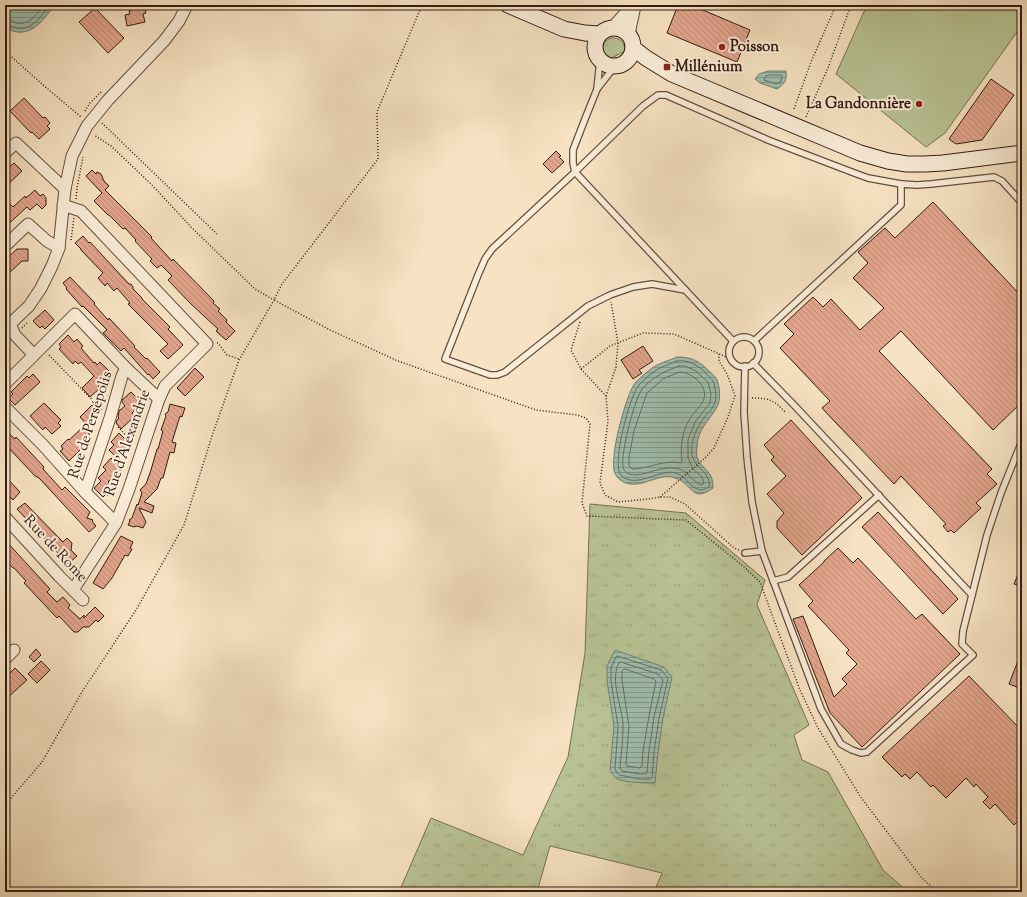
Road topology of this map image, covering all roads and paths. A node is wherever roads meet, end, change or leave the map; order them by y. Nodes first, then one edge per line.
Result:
1 (187, 5) edge
2 (508, 5) edge
3 (634, 5) edge
4 (836, 5) edge
5 (851, 5) edge
6 (614, 27) junction
7 (564, 28) junction
8 (599, 34) junction
9 (628, 34) junction
10 (633, 48) junction
11 (5, 51) edge
12 (597, 55) junction
13 (620, 65) junction
14 (672, 74) junction
15 (597, 90) junction
16 (794, 109) dead end
17 (808, 112) dead end
18 (94, 116) junction
19 (87, 126) junction
20 (5, 153) edge
21 (84, 153) dead end
22 (1022, 153) edge
23 (575, 172) junction
24 (901, 184) junction
25 (65, 189) junction
26 (76, 198) dead end
27 (1022, 203) edge
28 (63, 205) junction
29 (217, 234) dead end
30 (5, 246) edge
31 (59, 248) junction
32 (685, 290) junction
33 (610, 294) junction
34 (588, 306) junction
35 (8, 326) edge
36 (733, 341) junction
37 (754, 341) junction
38 (618, 343) junction
39 (207, 344) junction
40 (38, 351) junction
41 (719, 354) junction
42 (731, 359) junction
43 (239, 360) junction
44 (753, 363) junction
45 (745, 366) junction
46 (126, 368) junction
47 (581, 369) junction
48 (5, 384) edge
49 (606, 396) junction
50 (744, 398) junction
51 (159, 400) junction
52 (5, 407) edge
53 (785, 412) dead end
54 (110, 418) junction
55 (1022, 441) edge
56 (141, 452) junction
57 (85, 492) junction
58 (879, 495) junction
59 (660, 497) junction
60 (5, 517) edge
61 (116, 523) junction
62 (762, 551) junction
63 (745, 553) joint
64 (742, 566) dead end
65 (773, 581) junction
66 (760, 582) dead end
67 (73, 590) junction
68 (972, 595) junction
69 (83, 600) dead end
70 (14, 650) dead end
71 (5, 659) edge
72 (5, 804) edge

1 - 18 street
2 - 7 main road
3 - 6 street
3 - 9 street
4 - 16 path
5 - 17 path
6 - 8 main road
6 - 9 main road
7 - 8 main road
7 - 12 main road
8 - 12 main road
9 - 10 main road
10 - 13 main road
10 - 14 main road
11 - 19 path
12 - 13 main road
12 - 15 lane
13 - 14 main road
13 - 15 lane
14 - 22 main road
15 - 23 lane
18 - 19 street
18 - 29 path
19 - 25 street
19 - 43 path
20 - 25 street
21 - 26 path
23 - 24 lane
23 - 32 lane
23 - 34 lane
24 - 27 lane
24 - 37 lane
25 - 28 street
28 - 31 street
28 - 39 street
30 - 31 street
31 - 35 street
32 - 33 lane
32 - 36 lane
33 - 34 lane
33 - 38 path
34 - 47 path
35 - 40 street
36 - 37 lane
36 - 42 lane
37 - 44 lane
38 - 41 path
38 - 47 path
38 - 49 path
39 - 43 path
39 - 51 street, Rue d'Alexandrie
40 - 46 street
40 - 48 street
40 - 54 path
41 - 42 path
41 - 59 path
42 - 45 lane
43 - 72 path
44 - 45 lane
44 - 58 lane
45 - 50 lane
46 - 51 street
46 - 54 street, Rue de Persépolis
47 - 49 path
49 - 59 path
50 - 53 path
50 - 62 lane
51 - 56 street, Rue d'Alexandrie
52 - 57 street
54 - 56 path
54 - 57 street, Rue de Persépolis
55 - 68 lane
56 - 61 street, Rue d'Alexandrie
57 - 61 street
58 - 65 lane
58 - 68 lane
59 - 63 path
60 - 67 street, Rue de Rome
61 - 67 street, Rue d'Alexandrie
62 - 63 lane
62 - 65 lane
64 - 66 path
65 - 68 lane
67 - 69 street, Rue de Rome
70 - 71 street

